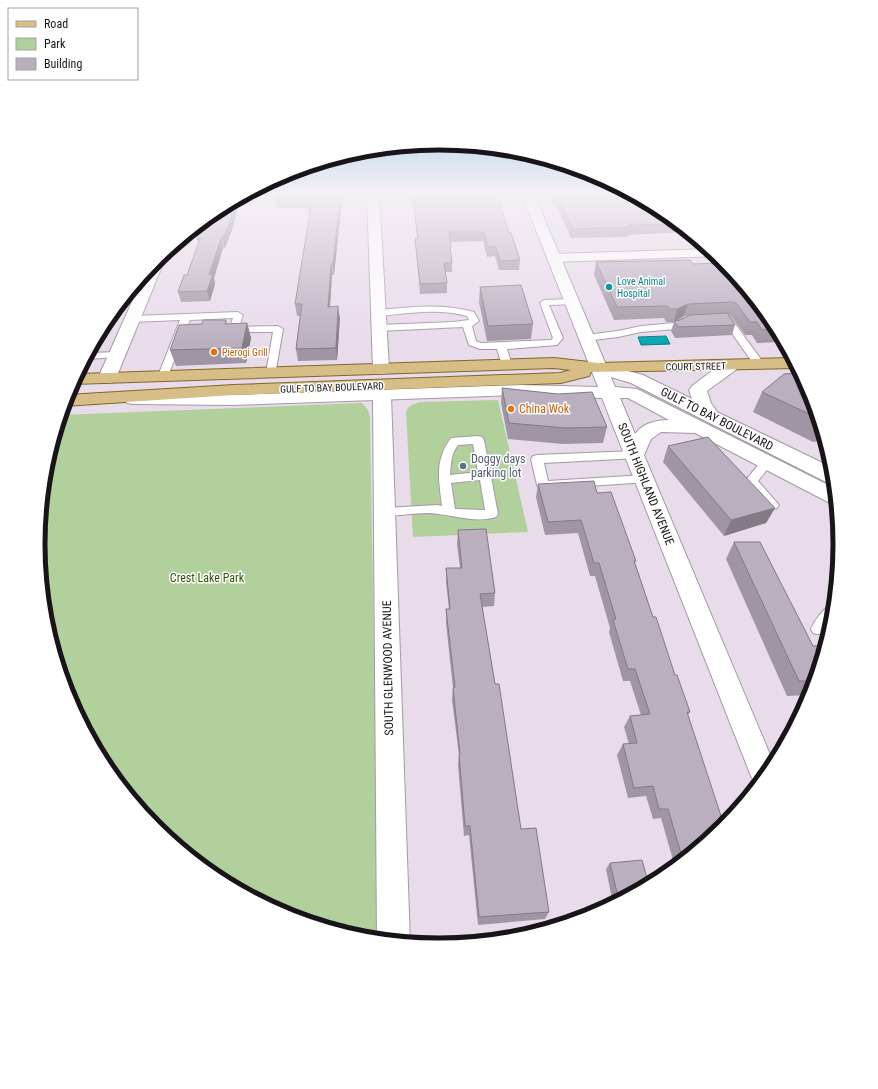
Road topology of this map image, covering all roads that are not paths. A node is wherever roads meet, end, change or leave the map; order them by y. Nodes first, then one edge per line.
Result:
1 (376, 243) edge
2 (548, 243) edge
3 (705, 253) edge
4 (554, 258) junction
5 (151, 276) edge
6 (572, 302) junction
7 (379, 313) junction
8 (186, 317) junction
9 (133, 319) junction
10 (713, 320) edge
11 (699, 321) edge
12 (467, 324) junction
13 (379, 328) junction
14 (586, 338) junction
15 (501, 346) junction
16 (117, 355) junction
17 (93, 356) edge
18 (788, 363) edge
19 (759, 364) junction
20 (507, 365) junction
21 (731, 365) junction
22 (598, 368) junction
23 (381, 369) junction
24 (271, 373) junction
25 (163, 376) junction
26 (107, 378) junction
27 (82, 380) edge
28 (76, 391) edge
29 (608, 392) junction
30 (382, 395) junction
31 (112, 399) junction
32 (72, 401) edge
33 (706, 423) junction
34 (634, 455) junction
35 (768, 462) junction
36 (826, 474) edge
37 (485, 476) junction
38 (445, 479) junction
39 (644, 479) junction
40 (830, 494) edge
41 (773, 505) edge
42 (385, 512) junction
43 (449, 512) junction
44 (825, 620) edge
45 (818, 629) dead end
46 (762, 770) edge
47 (394, 936) edge

1 - 7 street
2 - 4 street, SOUTH HIGHLAND AVENUE
3 - 4 street
4 - 6 street, SOUTH HIGHLAND AVENUE
5 - 9 street
6 - 14 street, SOUTH HIGHLAND AVENUE
6 - 15 lane
7 - 12 lane
7 - 13 street
8 - 9 lane
8 - 24 lane
8 - 25 lane
9 - 16 street
10 - 19 lane
11 - 14 lane
12 - 13 lane
12 - 15 lane
13 - 23 street
14 - 22 street, SOUTH HIGHLAND AVENUE
15 - 20 lane
16 - 17 lane
16 - 26 street
18 - 19 main road, COURT STREET
19 - 21 main road, COURT STREET
20 - 22 main road, GULF TO BAY BOULEVARD
20 - 23 main road, GULF TO BAY BOULEVARD
21 - 22 main road, COURT STREET
21 - 33 street
22 - 29 street, SOUTH HIGHLAND AVENUE
22 - 31 main road, GULF TO BAY BOULEVARD
22 - 33 street, GULF TO BAY BOULEVARD
23 - 24 main road, GULF TO BAY BOULEVARD
24 - 25 main road, GULF TO BAY BOULEVARD
25 - 26 main road, GULF TO BAY BOULEVARD
26 - 27 main road, GULF TO BAY BOULEVARD
26 - 28 main road
29 - 30 street, GULF TO BAY BOULEVARD
29 - 33 street, GULF TO BAY BOULEVARD
29 - 34 street, SOUTH HIGHLAND AVENUE
30 - 31 street, GULF TO BAY BOULEVARD
30 - 42 street, SOUTH GLENWOOD AVENUE
31 - 32 main road, GULF TO BAY BOULEVARD
33 - 34 street
33 - 35 street, GULF TO BAY BOULEVARD
33 - 36 street, GULF TO BAY BOULEVARD
34 - 39 street, SOUTH HIGHLAND AVENUE
34 - 39 lane
35 - 40 street, GULF TO BAY BOULEVARD
35 - 41 lane
37 - 38 lane
37 - 38 lane
37 - 43 lane
38 - 43 lane
39 - 46 street, SOUTH HIGHLAND AVENUE
42 - 43 lane
42 - 47 street, SOUTH GLENWOOD AVENUE
44 - 45 lane

